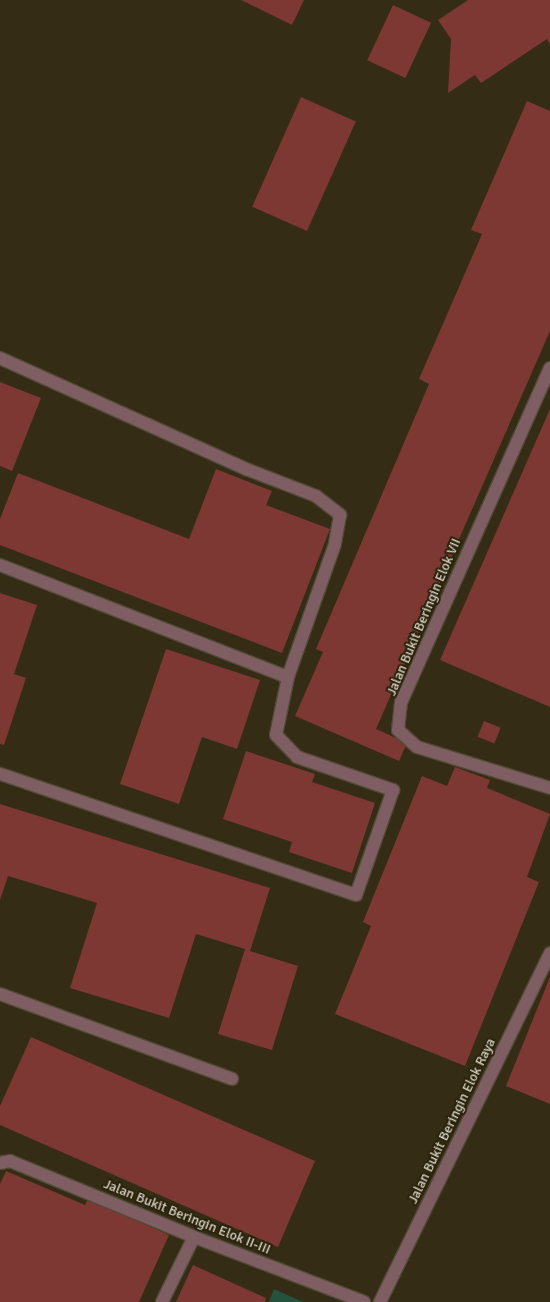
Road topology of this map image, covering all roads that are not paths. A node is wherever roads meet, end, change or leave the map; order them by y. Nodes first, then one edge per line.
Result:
1 (0, 358) edge
2 (550, 368) edge
3 (0, 565) edge
4 (288, 677) junction
5 (0, 774) edge
6 (550, 788) edge
7 (550, 953) edge
8 (0, 994) edge
9 (232, 1080) dead end
10 (0, 1163) edge
11 (194, 1237) junction
12 (162, 1302) edge
13 (364, 1302) edge
14 (380, 1302) edge

1 - 4 street
2 - 6 street, Jalan Bukit Beringin Elok VII
3 - 4 street
4 - 5 street
7 - 14 street, Jalan Bukit Beringin Elok Raya
8 - 9 street
10 - 11 street, Jalan Bukit Beringin Elok II-III
11 - 12 street
11 - 13 street, Jalan Bukit Beringin Elok II-III

